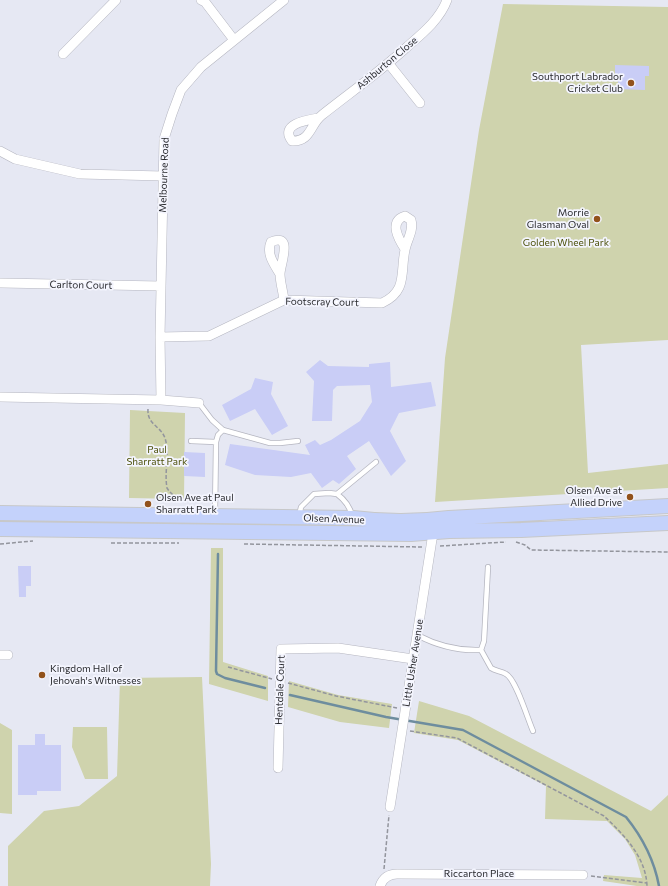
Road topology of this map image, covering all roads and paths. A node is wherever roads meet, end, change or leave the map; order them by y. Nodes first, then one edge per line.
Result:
1 (116, 0) edge
2 (201, 0) edge
3 (284, 0) edge
4 (446, 0) edge
5 (234, 40) junction
6 (63, 54) dead end
7 (389, 64) junction
8 (420, 103) dead end
9 (318, 118) dead end
10 (0, 151) edge
11 (164, 176) junction
12 (405, 249) dead end
13 (280, 274) dead end
14 (1, 283) edge
15 (161, 286) junction
16 (284, 300) junction
17 (160, 337) junction
18 (0, 397) edge
19 (161, 400) junction
20 (198, 403) joint
21 (148, 409) dead end
22 (223, 430) junction
23 (298, 440) dead end
24 (190, 441) dead end
25 (216, 442) junction
26 (376, 462) dead end
27 (337, 494) junction
28 (176, 502) dead end
29 (668, 506) edge
30 (0, 513) edge
31 (215, 516) junction
32 (298, 517) junction
33 (353, 518) junction
34 (668, 523) edge
35 (0, 529) edge
36 (432, 533) junction
37 (35, 541) dead end
38 (105, 542) dead end
39 (507, 542) dead end
40 (515, 542) dead end
41 (179, 543) dead end
42 (0, 544) edge
43 (237, 544) dead end
44 (668, 552) edge
45 (488, 567) dead end
46 (417, 635) junction
47 (481, 650) junction
48 (413, 659) junction
49 (228, 667) dead end
50 (274, 679) dead end
51 (284, 682) dead end
52 (405, 709) junction
53 (402, 730) junction
54 (533, 731) dead end
55 (278, 768) dead end
56 (390, 807) joint
57 (583, 875) joint
58 (382, 882) edge
59 (647, 883) junction
60 (647, 886) edge

1 - 6 street
2 - 5 street
3 - 5 street, Melbourne Road
4 - 7 street, Ashburton Close
5 - 11 street, Melbourne Road
7 - 8 street
7 - 9 street, Ashburton Close
10 - 11 street
11 - 15 street, Melbourne Road
12 - 16 street, Footscray Court
13 - 16 street
14 - 15 street, Carlton Court
15 - 17 street, Melbourne Road
16 - 17 street, Footscray Court
17 - 19 street, Melbourne Road
18 - 19 street
19 - 20 street
20 - 22 lane
21 - 28 path
22 - 23 lane
22 - 25 lane
24 - 25 lane
25 - 31 lane
26 - 27 lane
27 - 32 lane
27 - 33 lane
29 - 36 main road, Olsen Avenue
30 - 31 main road, Olsen Avenue
31 - 32 main road, Olsen Avenue
32 - 33 main road, Olsen Avenue
33 - 36 main road, Olsen Avenue
34 - 36 main road, Olsen Avenue
35 - 36 main road, Olsen Avenue
36 - 39 path
36 - 43 path
36 - 46 street, Little Usher Avenue
37 - 42 path
38 - 41 path
40 - 44 path
45 - 47 lane
46 - 47 lane
46 - 48 street, Little Usher Avenue
47 - 54 lane
48 - 52 street, Little Usher Avenue
48 - 55 street, Hentdale Court
49 - 50 path
51 - 52 path
52 - 53 street, Little Usher Avenue
53 - 56 street, Little Usher Avenue
53 - 59 path
56 - 58 path
57 - 58 street, Riccarton Place
57 - 59 path
59 - 60 path

